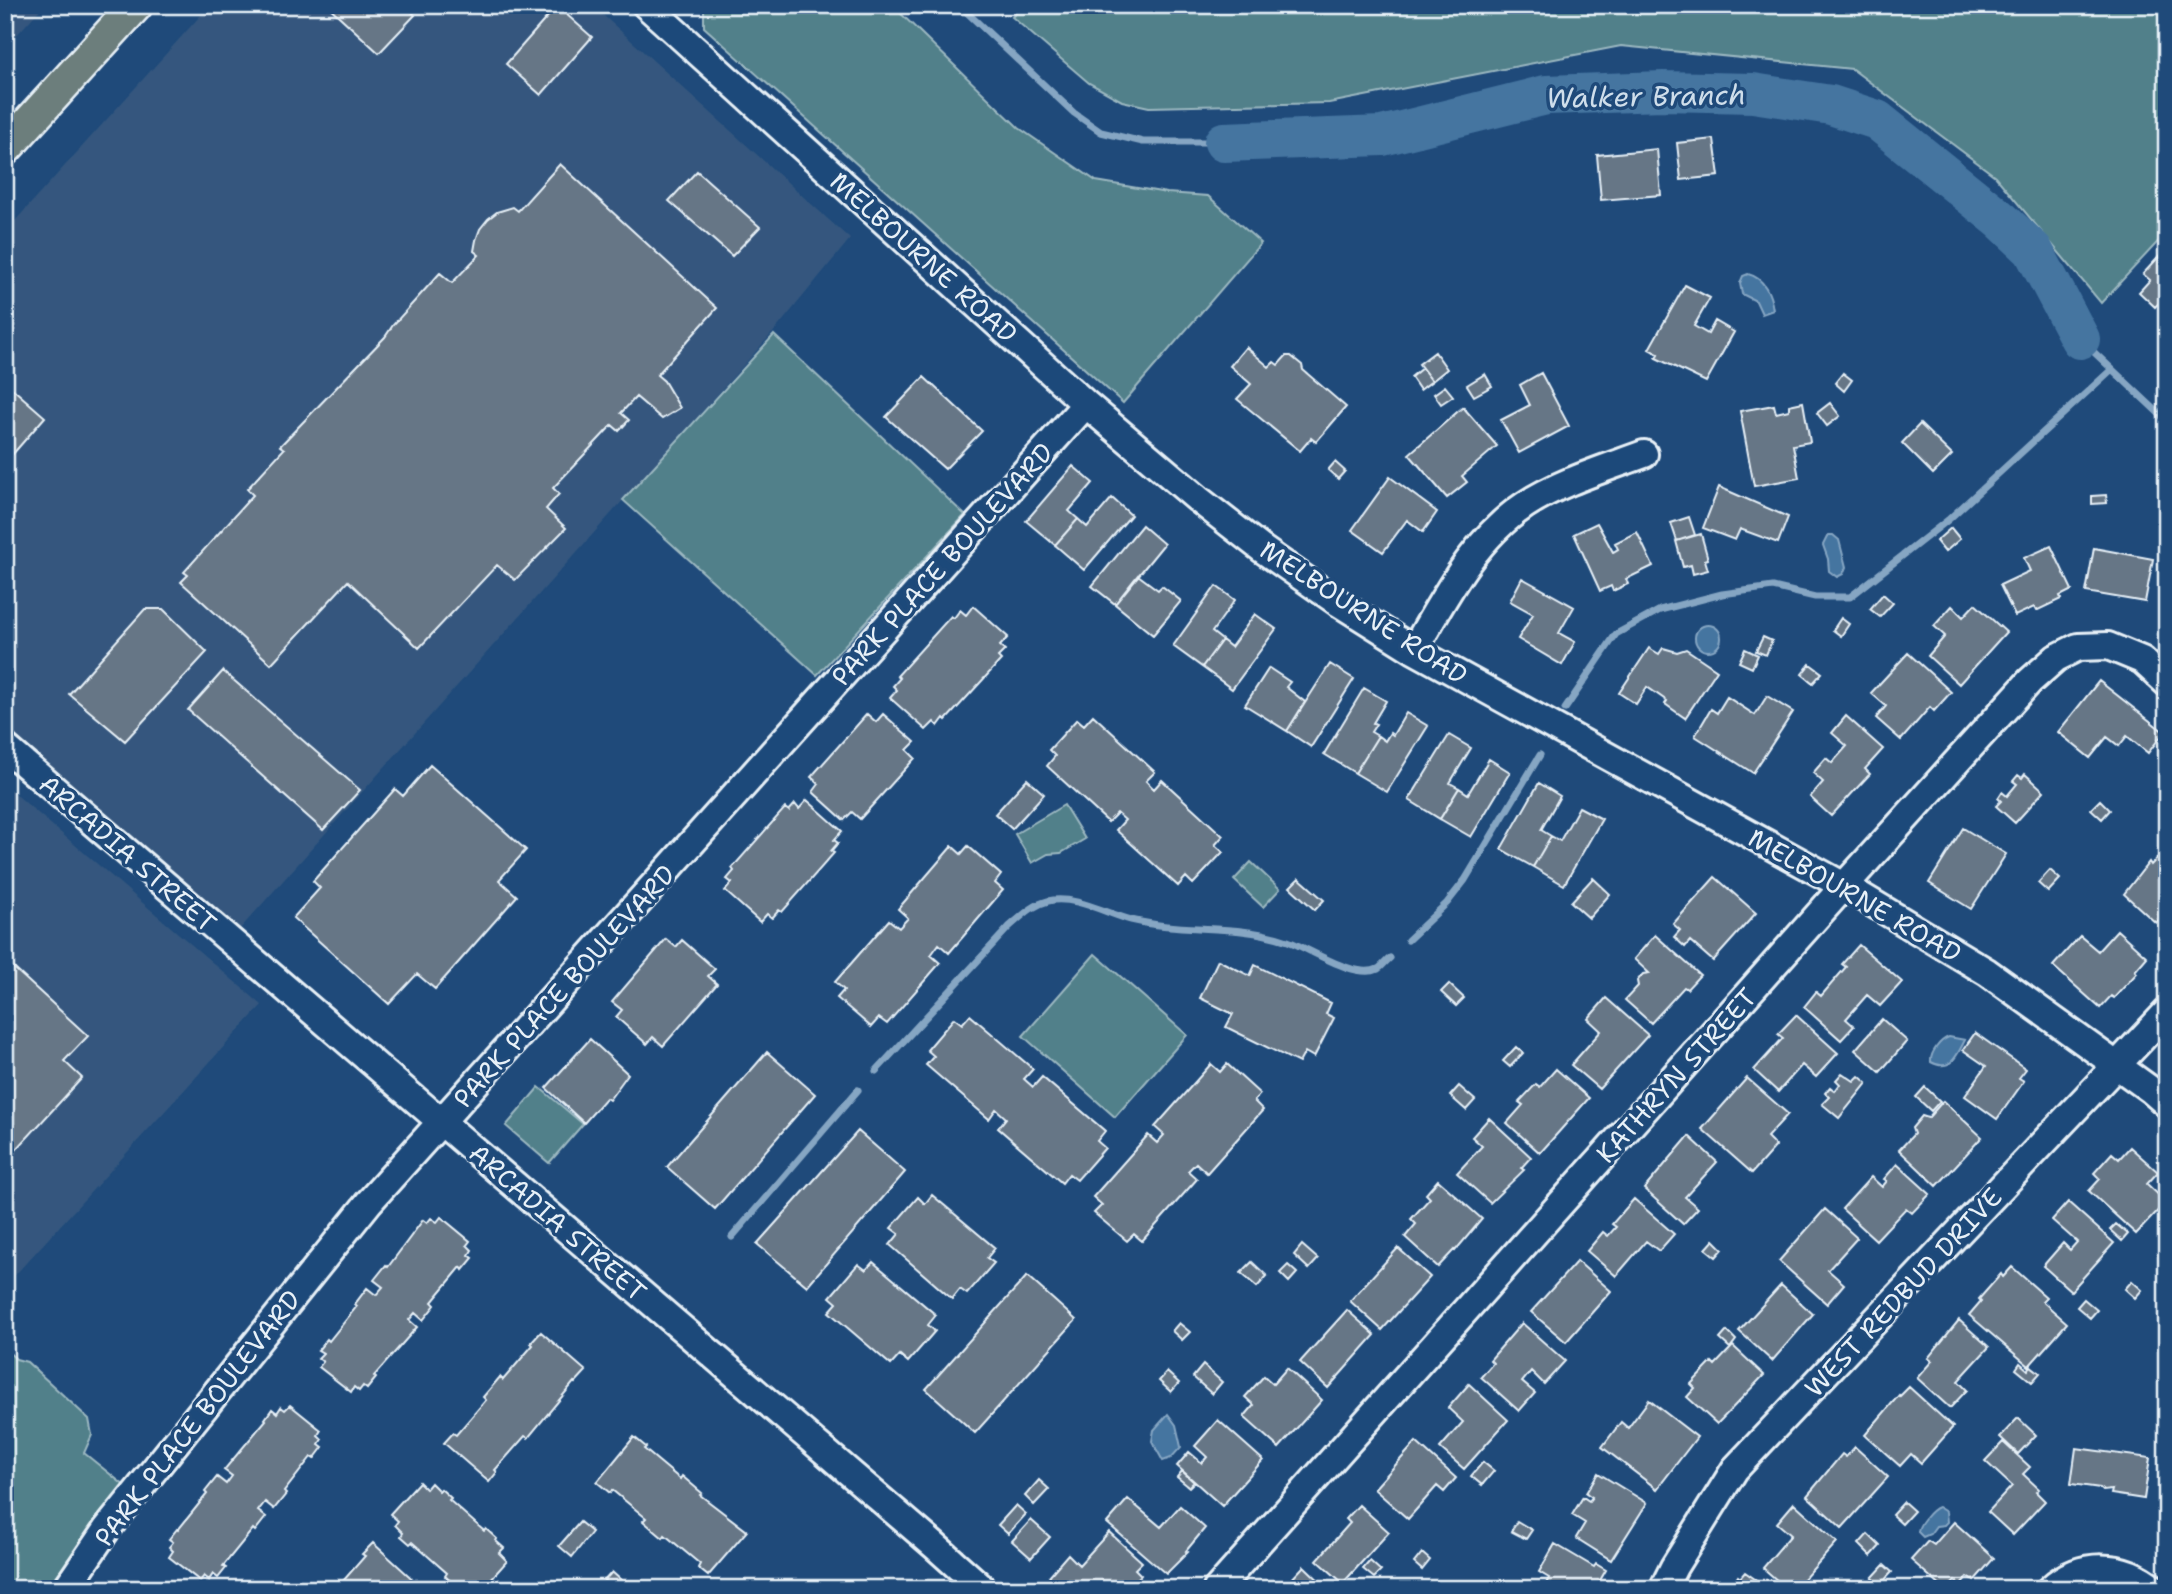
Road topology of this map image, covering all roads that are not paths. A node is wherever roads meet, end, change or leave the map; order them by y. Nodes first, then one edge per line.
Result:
1 (136, 5) edge
2 (646, 5) edge
3 (5, 149) edge
4 (1086, 404) junction
5 (1644, 454) dead end
6 (1414, 650) junction
7 (2167, 683) edge
8 (5, 747) edge
9 (1844, 886) junction
10 (2167, 1012) edge
11 (2118, 1066) junction
12 (2167, 1104) edge
13 (441, 1123) junction
14 (76, 1585) edge
15 (982, 1589) edge
16 (1217, 1589) edge
17 (1663, 1589) edge
18 (2050, 1589) edge
19 (2155, 1589) edge

1 - 3 main road
2 - 4 street, MELBOURNE ROAD
4 - 6 street, MELBOURNE ROAD
4 - 13 street, PARK PLACE BOULEVARD
5 - 6 street
6 - 9 street, MELBOURNE ROAD
7 - 9 street, KATHRYN STREET
8 - 13 street, ARCADIA STREET
9 - 11 street, MELBOURNE ROAD
9 - 16 street, KATHRYN STREET
10 - 11 street, WEST REDBUD DRIVE
11 - 12 street, MELBOURNE ROAD
11 - 17 street, WEST REDBUD DRIVE
13 - 14 street, PARK PLACE BOULEVARD
13 - 15 street, ARCADIA STREET
18 - 19 street

